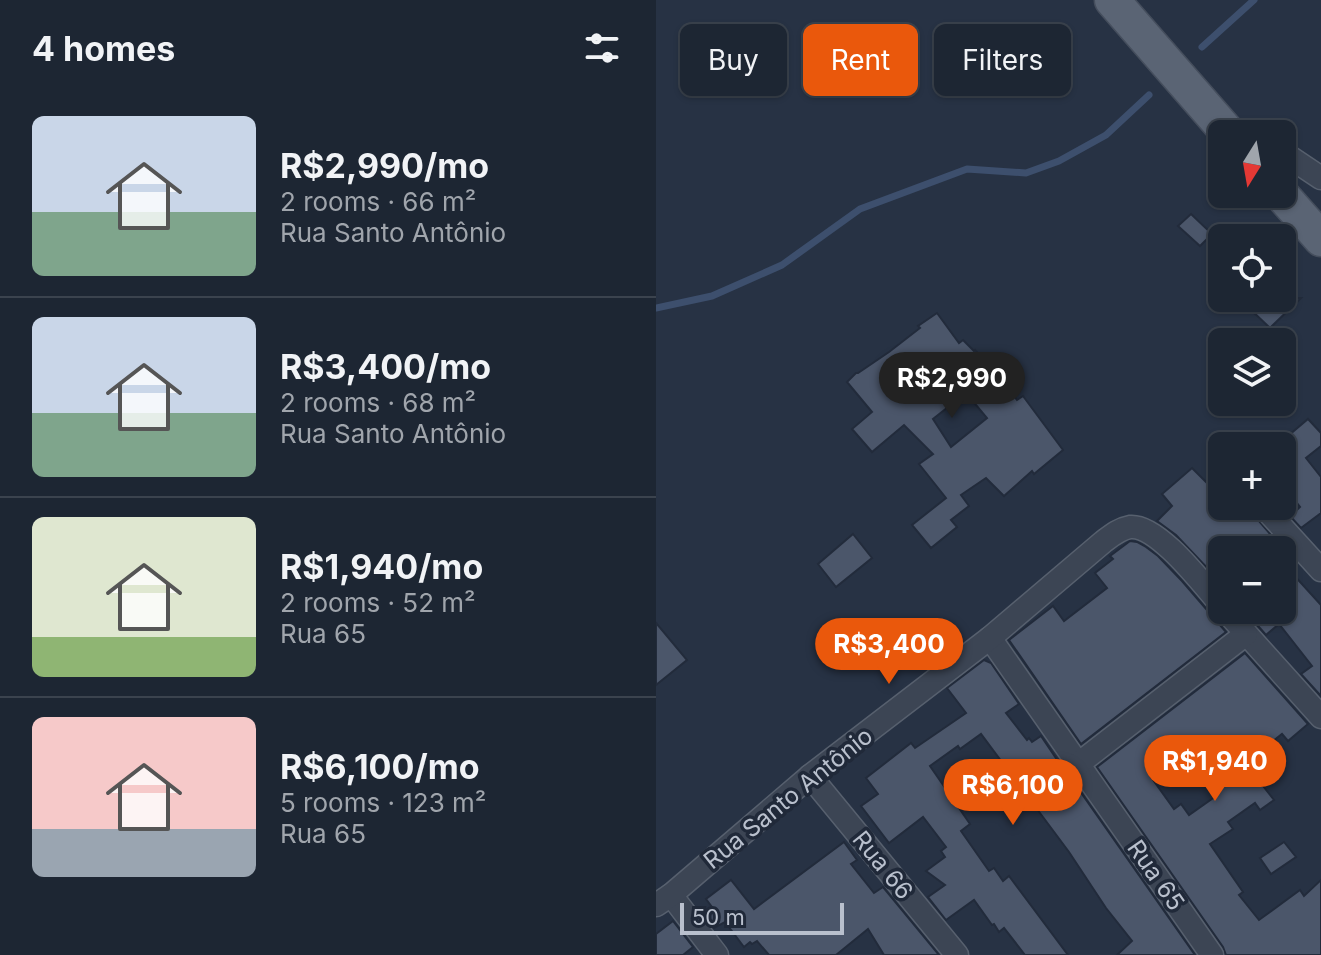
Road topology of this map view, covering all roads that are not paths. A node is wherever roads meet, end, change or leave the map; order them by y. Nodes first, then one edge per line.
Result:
1 (1112, 0) edge
2 (1217, 120) edge
3 (1296, 161) edge
4 (1321, 178) edge
5 (1296, 200) edge
6 (1293, 208) edge
7 (1321, 222) edge
8 (1321, 239) edge
9 (1275, 520) edge
10 (1321, 570) edge
11 (1208, 590) edge
12 (1238, 624) edge
13 (1246, 634) junction
14 (990, 638) junction
15 (1321, 717) edge
16 (1077, 765) junction
17 (810, 776) junction
18 (663, 900) edge
19 (717, 955) edge
20 (957, 955) edge
21 (1212, 955) edge

1 - 2 main road
3 - 4 street
5 - 7 main road
6 - 8 main road
9 - 10 street
11 - 14 street, Rua Santo Antônio
12 - 13 street
13 - 15 street
13 - 16 street
14 - 16 street, Rua 65
14 - 17 street, Rua Santo Antônio
16 - 21 street, Rua 65
17 - 18 street, Rua Santo Antônio
17 - 20 street, Rua 66
18 - 19 street

